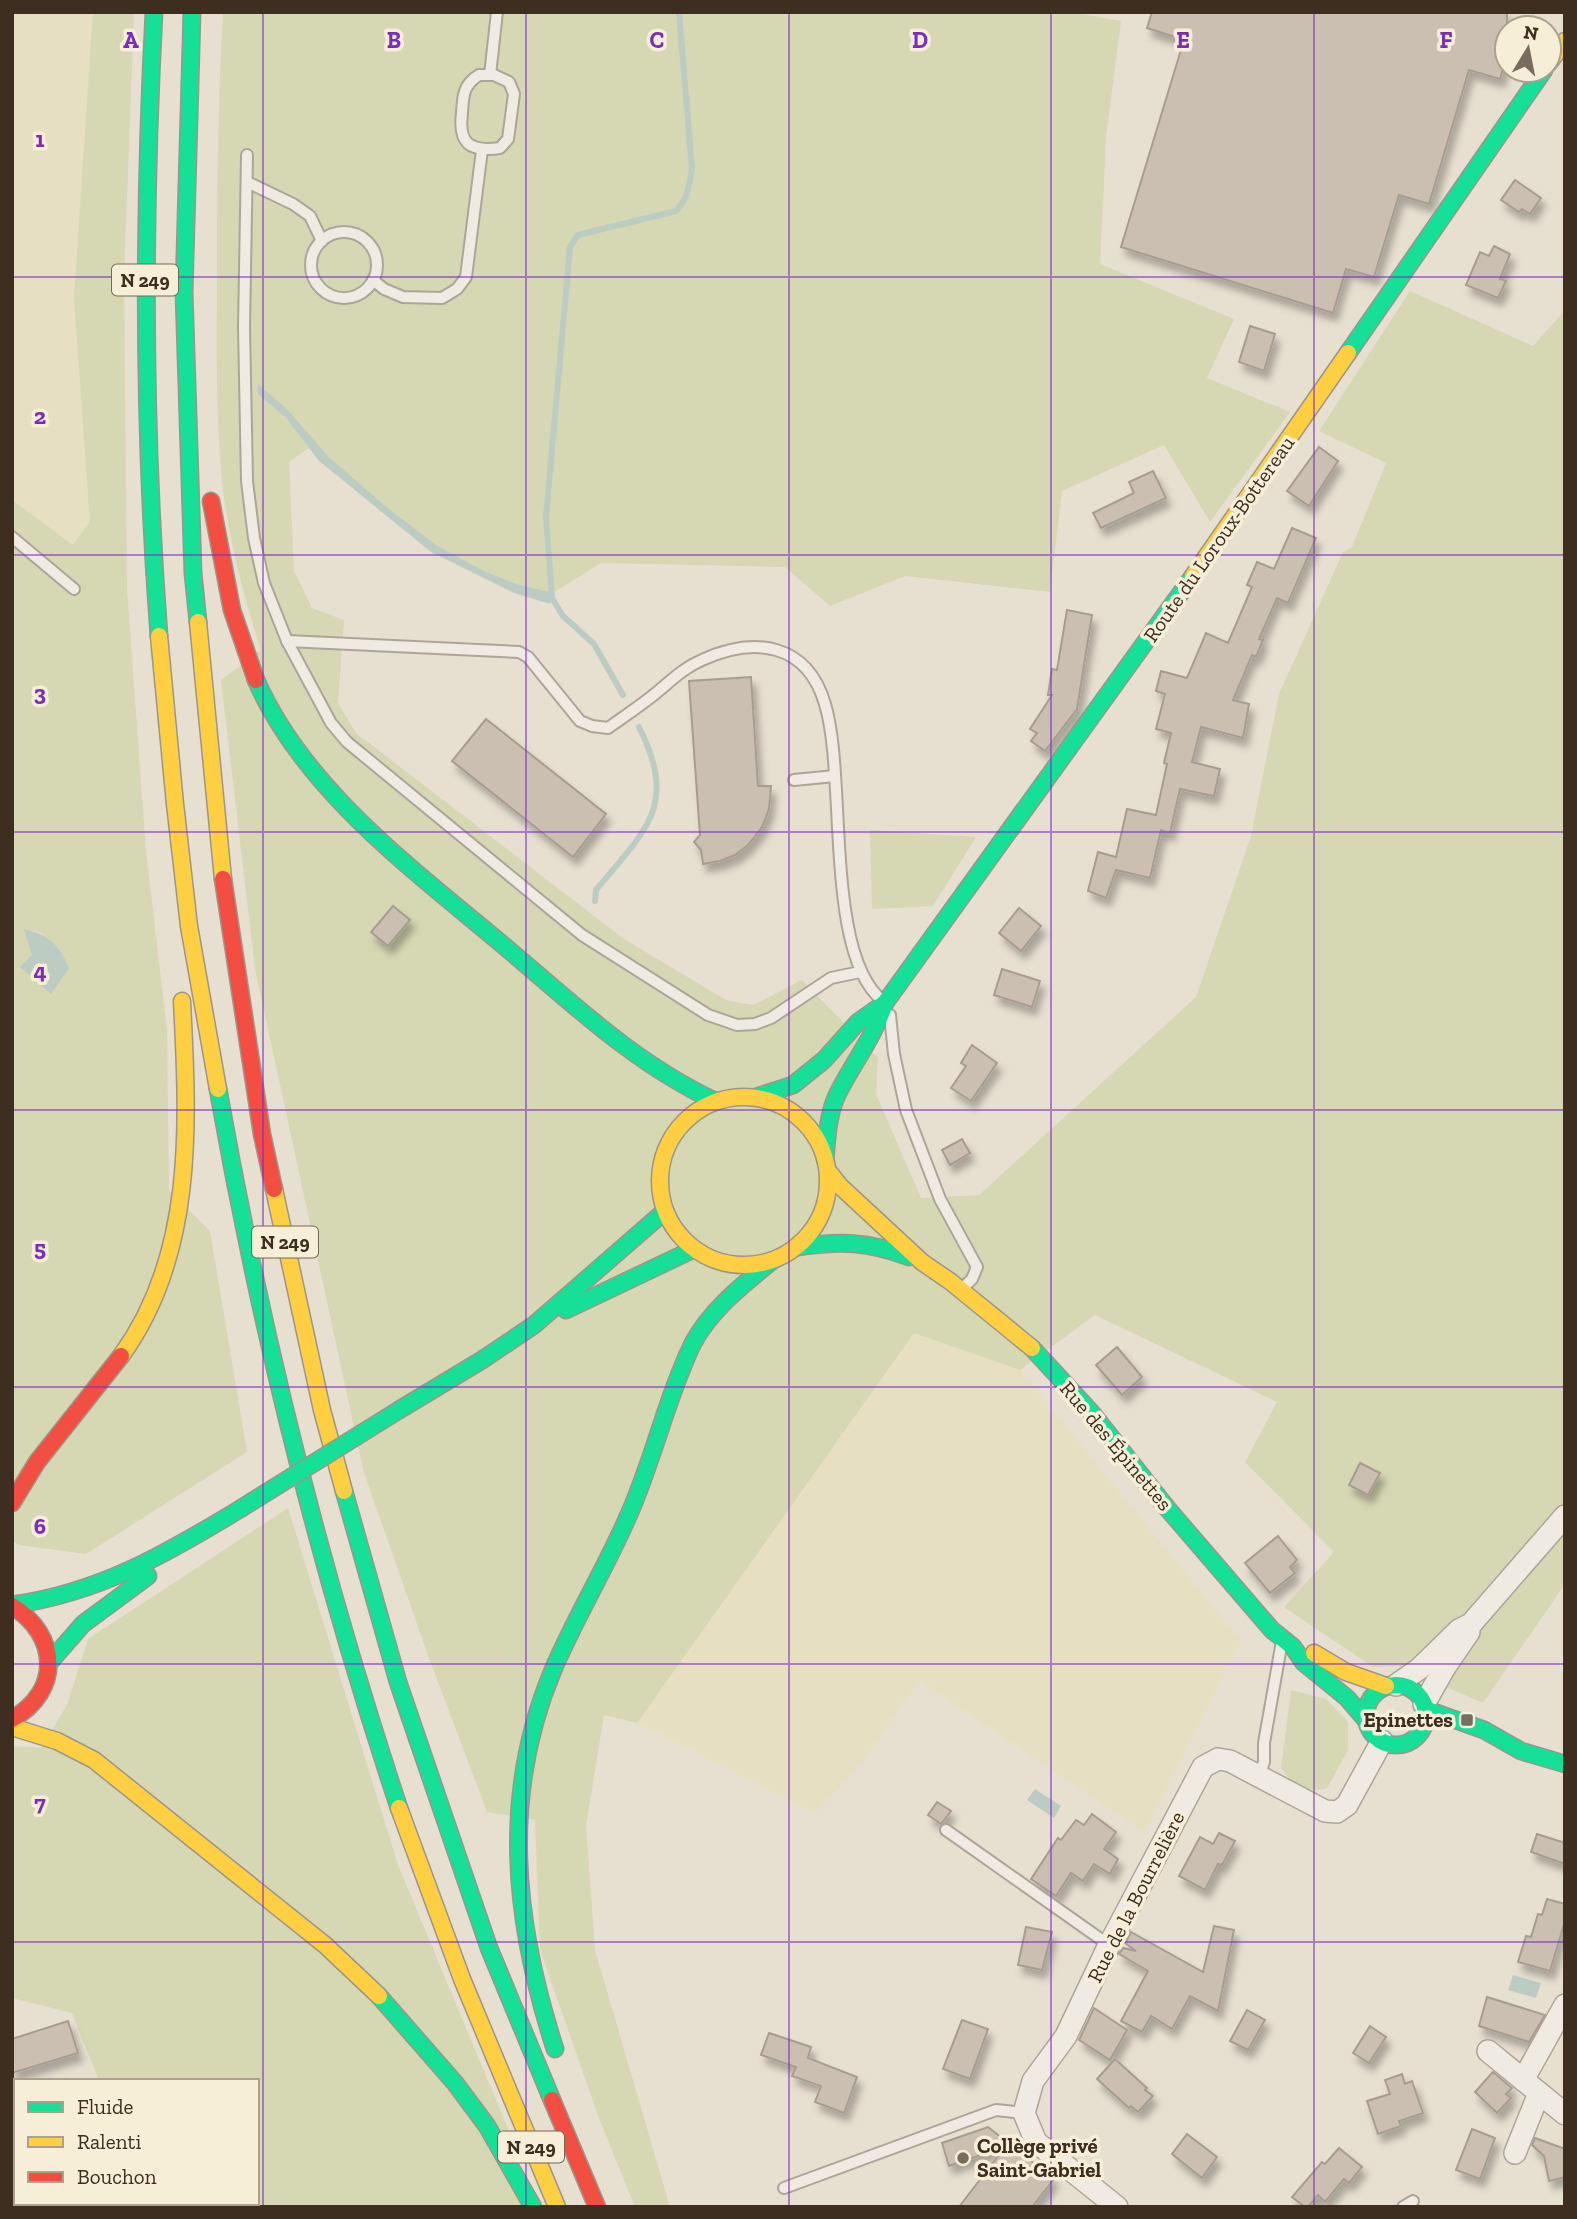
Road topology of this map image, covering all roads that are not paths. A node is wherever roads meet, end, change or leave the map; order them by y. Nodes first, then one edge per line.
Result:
1 (154, 12) edge
2 (192, 12) edge
3 (498, 12) edge
4 (490, 75) junction
5 (1534, 84) edge
6 (482, 150) junction
7 (247, 155) dead end
8 (247, 182) junction
9 (322, 241) junction
10 (183, 261) junction
11 (373, 280) junction
12 (205, 439) dead end
13 (209, 486) dead end
14 (12, 537) edge
15 (74, 589) dead end
16 (287, 641) junction
17 (835, 776) junction
18 (794, 780) dead end
19 (188, 920) junction
20 (180, 965) dead end
21 (860, 972) junction
22 (181, 986) dead end
23 (885, 1003) junction
24 (756, 1097) junction
25 (715, 1101) junction
26 (827, 1165) junction
27 (665, 1211) junction
28 (797, 1247) junction
29 (694, 1249) junction
30 (774, 1260) junction
31 (922, 1262) junction
32 (961, 1290) junction
33 (534, 1325) junction
34 (12, 1503) edge
35 (1565, 1516) edge
36 (199, 1534) junction
37 (12, 1606) edge
38 (1471, 1624) junction
39 (1288, 1642) junction
40 (49, 1663) junction
41 (1391, 1686) junction
42 (1424, 1707) junction
43 (12, 1719) edge
44 (1366, 1720) junction
45 (12, 1727) edge
46 (1419, 1733) junction
47 (1441, 1738) dead end
48 (1382, 1741) junction
49 (1480, 1747) dead end
50 (1521, 1751) junction
51 (1565, 1764) edge
52 (1259, 1776) junction
53 (946, 1830) dead end
54 (1109, 1945) junction
55 (1565, 2005) edge
56 (1488, 2051) dead end
57 (558, 2060) dead end
58 (1531, 2087) junction
59 (1024, 2113) junction
60 (1565, 2115) edge
61 (591, 2147) dead end
62 (1515, 2153) dead end
63 (586, 2181) junction
64 (784, 2188) dead end
65 (533, 2207) edge
66 (557, 2207) edge
67 (597, 2207) edge
68 (1117, 2207) edge

1 - 19 main road, N 249
2 - 10 main road, N 249
3 - 4 lane
4 - 6 lane
4 - 6 lane
5 - 23 main road, Route du Loroux-Bottereau
6 - 11 lane
7 - 8 lane
8 - 9 lane
8 - 16 lane
9 - 11 lane
9 - 11 lane
10 - 12 main road
10 - 63 main road, N 249
13 - 25 main road
14 - 15 lane
16 - 17 lane
16 - 21 lane
17 - 18 lane
17 - 21 lane
19 - 20 main road
19 - 66 main road, N 249
21 - 23 lane
22 - 34 main road
23 - 24 main road, Route du Loroux-Bottereau
23 - 26 main road, Route du Loroux-Bottereau
23 - 32 lane
24 - 25 main road
24 - 26 main road
25 - 27 main road
26 - 28 main road
26 - 31 main road, Rue des Épinettes
27 - 29 main road
27 - 33 main road
28 - 30 main road
28 - 31 main road, Rue des Épinettes
29 - 30 main road
29 - 33 main road
30 - 57 main road
31 - 32 main road, Rue des Épinettes
32 - 39 main road, Rue des Épinettes
33 - 36 main road, bridge
35 - 38 street
36 - 37 main road
36 - 40 main road
37 - 40 main road
38 - 41 street
38 - 42 street
39 - 41 main road, Rue des Épinettes
39 - 44 main road, Rue des Épinettes
39 - 52 lane
40 - 43 main road
41 - 42 main road
41 - 44 main road
42 - 46 main road
42 - 50 main road
44 - 48 main road
45 - 65 main road
46 - 47 main road
46 - 48 main road
48 - 52 street, Rue de la Bourrelière
49 - 50 main road
50 - 51 main road
52 - 54 street, Rue de la Bourrelière
53 - 54 lane
54 - 59 street, Rue de la Bourrelière
55 - 58 street
56 - 58 street
58 - 60 street
58 - 62 street
59 - 64 lane
59 - 68 street
61 - 63 main road
63 - 67 main road, N 249

